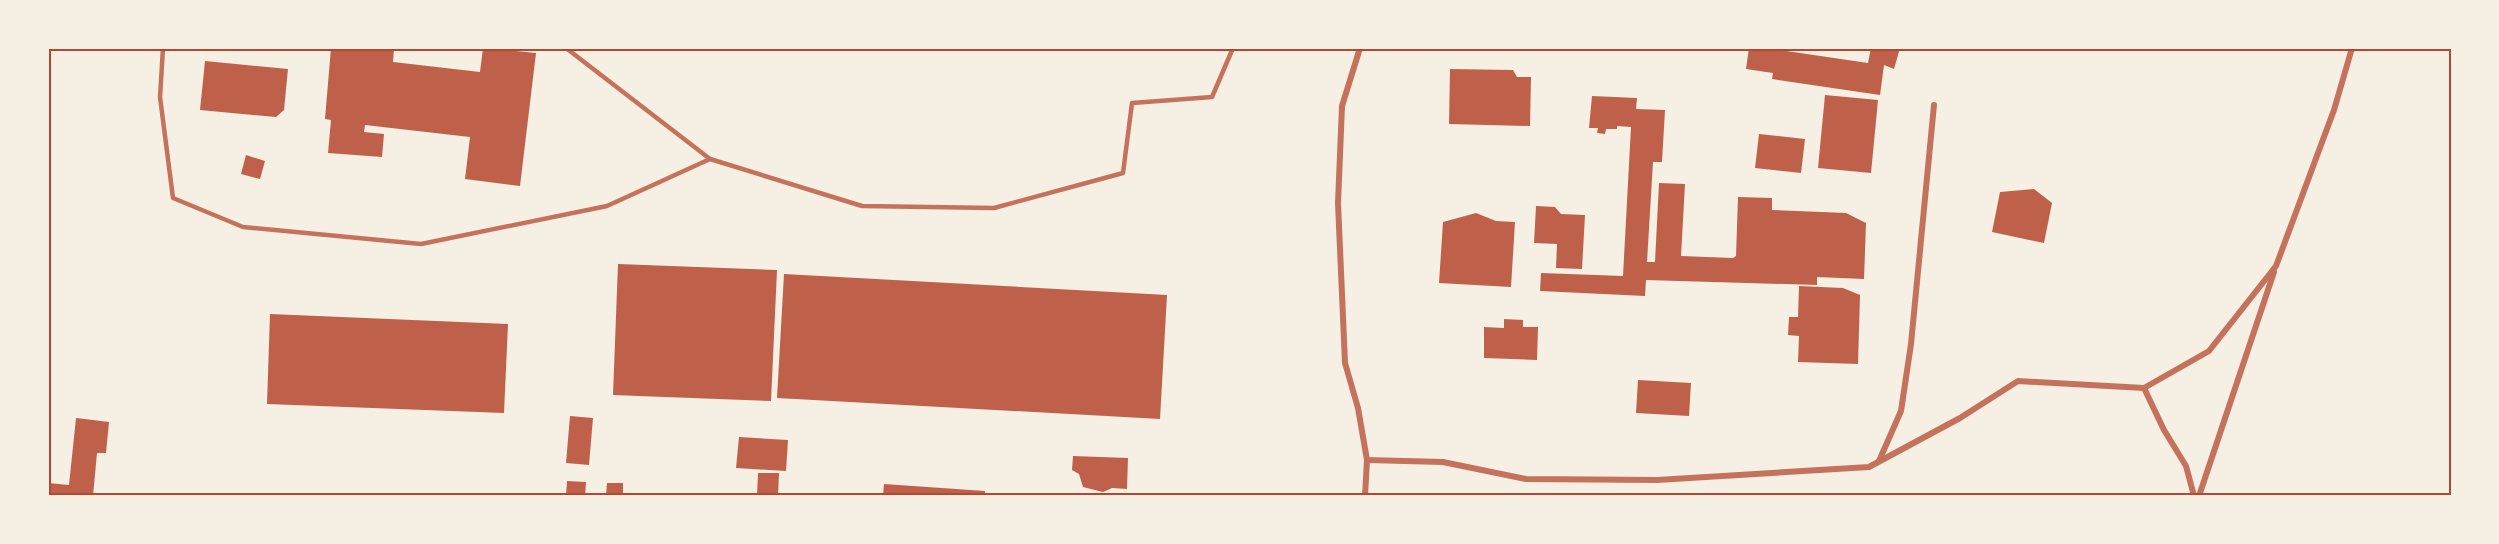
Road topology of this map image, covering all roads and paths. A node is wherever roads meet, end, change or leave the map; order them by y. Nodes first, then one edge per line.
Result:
1 (163, 48) edge
2 (566, 48) edge
3 (1233, 48) edge
4 (1360, 48) edge
5 (2352, 48) edge
6 (1934, 105) dead end
7 (710, 159) junction
8 (2276, 266) junction
9 (2144, 388) junction
10 (1367, 460) junction
11 (1879, 462) junction
12 (1365, 496) edge
13 (2194, 496) edge
14 (2199, 496) edge

1 - 7 lane
2 - 7 lane
3 - 7 lane
4 - 10 street
5 - 8 street
6 - 11 street
8 - 9 street
8 - 14 street
9 - 11 street
9 - 13 street
10 - 11 street
10 - 12 street

